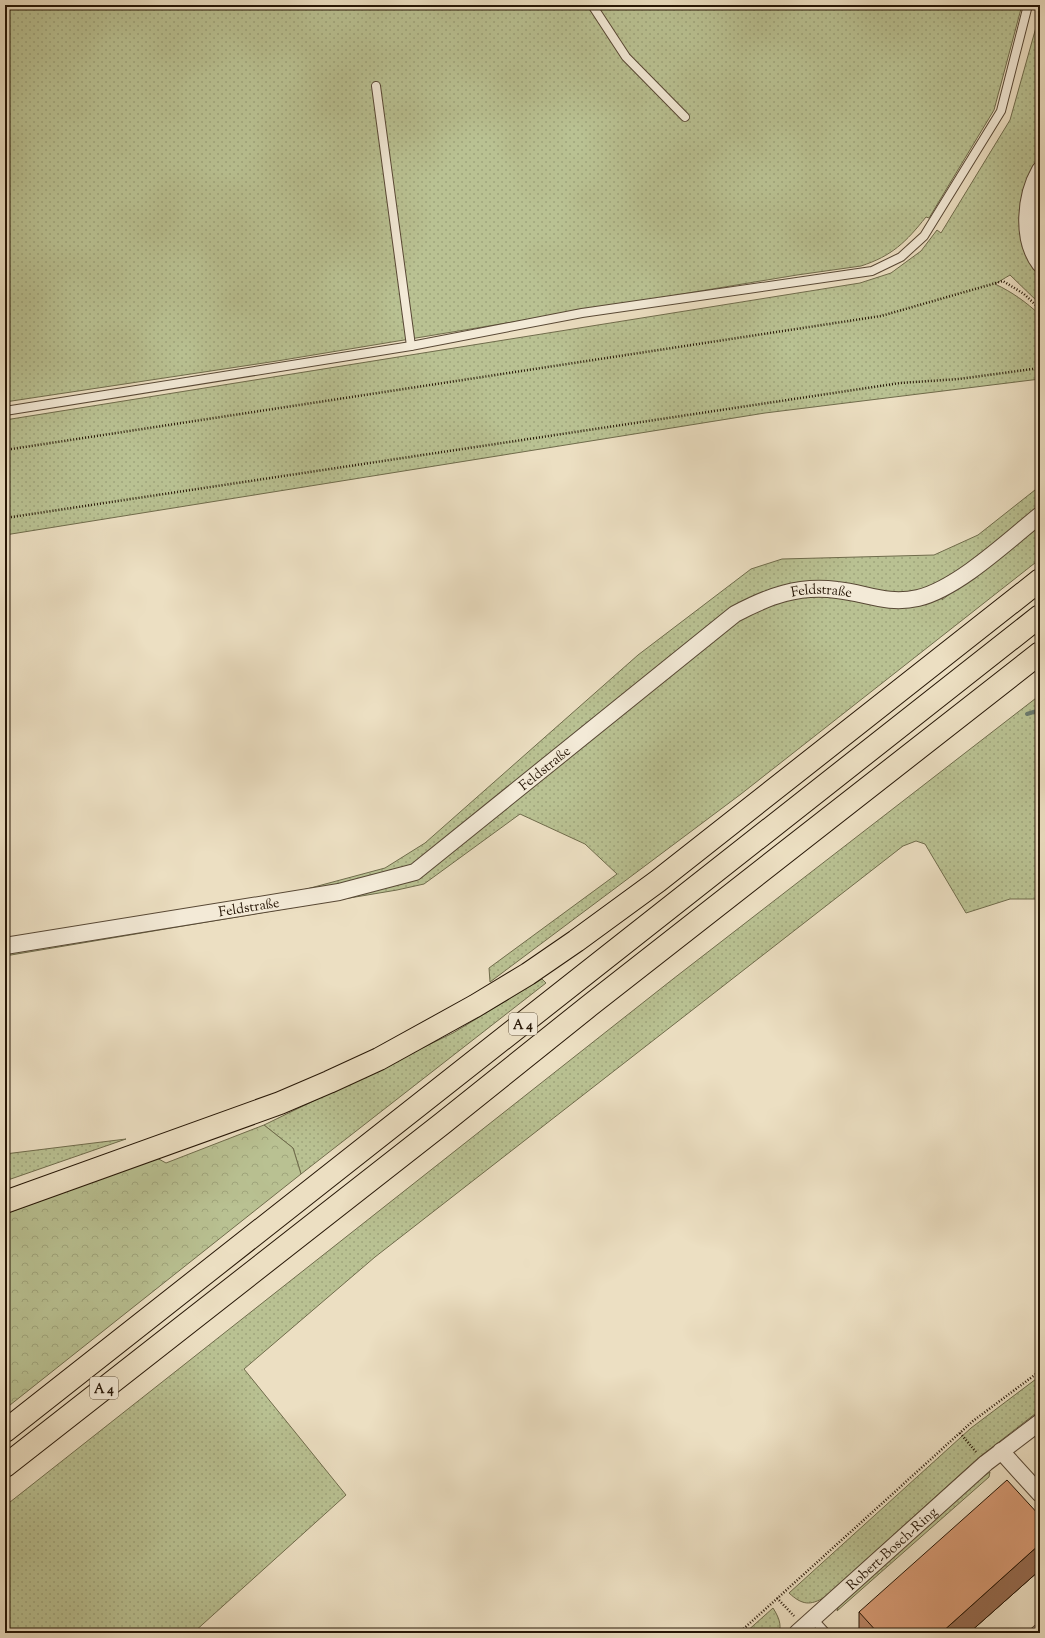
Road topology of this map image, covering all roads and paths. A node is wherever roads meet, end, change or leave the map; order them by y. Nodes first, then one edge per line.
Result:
1 (592, 5) edge
2 (1028, 5) edge
3 (376, 86) dead end
4 (685, 117) dead end
5 (1040, 170) edge
6 (1040, 264) edge
7 (1040, 308) edge
8 (411, 346) junction
9 (1040, 368) edge
10 (5, 411) edge
11 (5, 450) edge
12 (1040, 515) edge
13 (5, 518) edge
14 (1040, 580) edge
15 (1040, 616) edge
16 (1040, 653) edge
17 (5, 946) edge
18 (5, 1202) edge
19 (1040, 1371) edge
20 (1040, 1422) edge
21 (5, 1431) edge
22 (960, 1433) junction
23 (1006, 1457) junction
24 (986, 1463) junction
25 (5, 1466) edge
26 (1040, 1494) edge
27 (777, 1598) junction
28 (804, 1626) edge
29 (1040, 1627) edge
30 (739, 1633) edge
31 (826, 1633) edge
32 (1033, 1633) edge

1 - 4 lane
2 - 8 lane
3 - 8 lane
5 - 6 street
7 - 11 path
8 - 10 lane
9 - 13 path
12 - 17 street, Feldstraße
14 - 18 highway
15 - 21 highway, A 4
16 - 25 highway, A 4
19 - 22 path
20 - 23 street, Robert-Bosch-Ring
22 - 24 path
22 - 27 path
23 - 24 street, Robert-Bosch-Ring
23 - 26 street
24 - 28 street, Robert-Bosch-Ring
27 - 28 path
27 - 30 path
28 - 31 lane
29 - 32 lane

